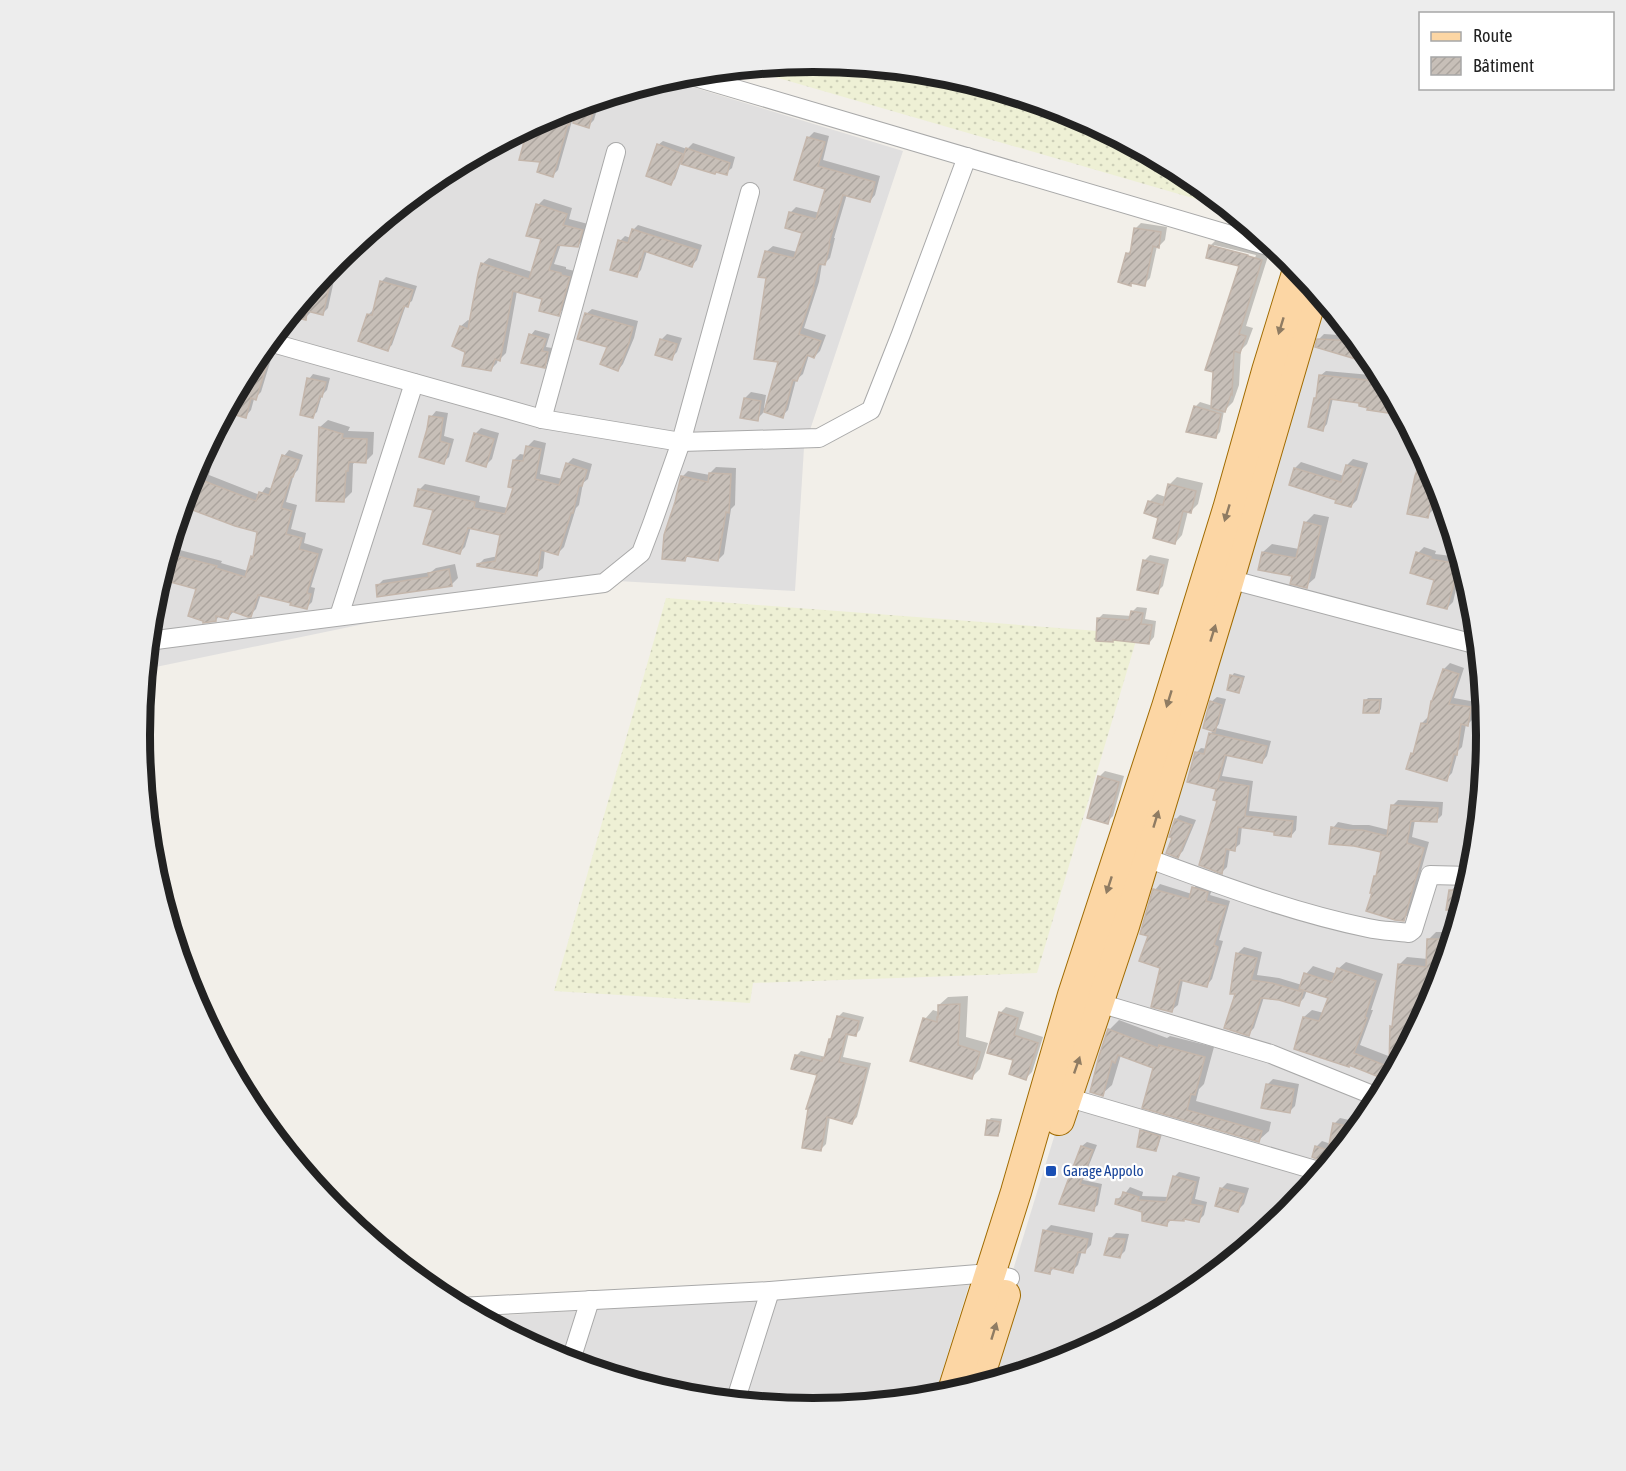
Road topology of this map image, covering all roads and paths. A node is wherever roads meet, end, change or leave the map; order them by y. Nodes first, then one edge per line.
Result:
1 (708, 81) edge
2 (616, 152) dead end
3 (967, 157) junction
4 (750, 192) dead end
5 (1256, 243) edge
6 (1295, 280) edge
7 (1317, 304) edge
8 (278, 344) edge
9 (414, 383) junction
10 (542, 419) junction
11 (681, 442) junction
12 (1218, 576) junction
13 (339, 616) junction
14 (156, 640) edge
15 (1470, 643) edge
16 (1144, 857) junction
17 (1461, 876) edge
18 (1085, 999) junction
19 (1371, 1094) edge
20 (1066, 1097) junction
21 (1315, 1170) edge
22 (1000, 1275) junction
23 (770, 1291) junction
24 (590, 1300) junction
25 (475, 1306) edge
26 (573, 1353) edge
27 (978, 1378) edge
28 (957, 1383) edge
29 (737, 1394) edge

1 - 3 street
2 - 10 street
3 - 5 street
3 - 11 street
4 - 11 street
6 -> 12 main road
7 - 12 main road
8 - 9 street
9 - 10 street
9 - 13 street
10 - 11 street
11 - 13 street
12 - 15 street
16 -> 12 main road
12 -> 18 main road
13 - 14 street
16 - 17 street
16 - 18 main road
18 - 19 street
20 -> 18 main road
18 - 22 main road
20 - 21 street
20 - 22 main road
22 - 23 street
27 -> 22 main road
22 - 28 main road
23 - 24 street
23 - 29 street
24 - 25 street
24 - 26 street

